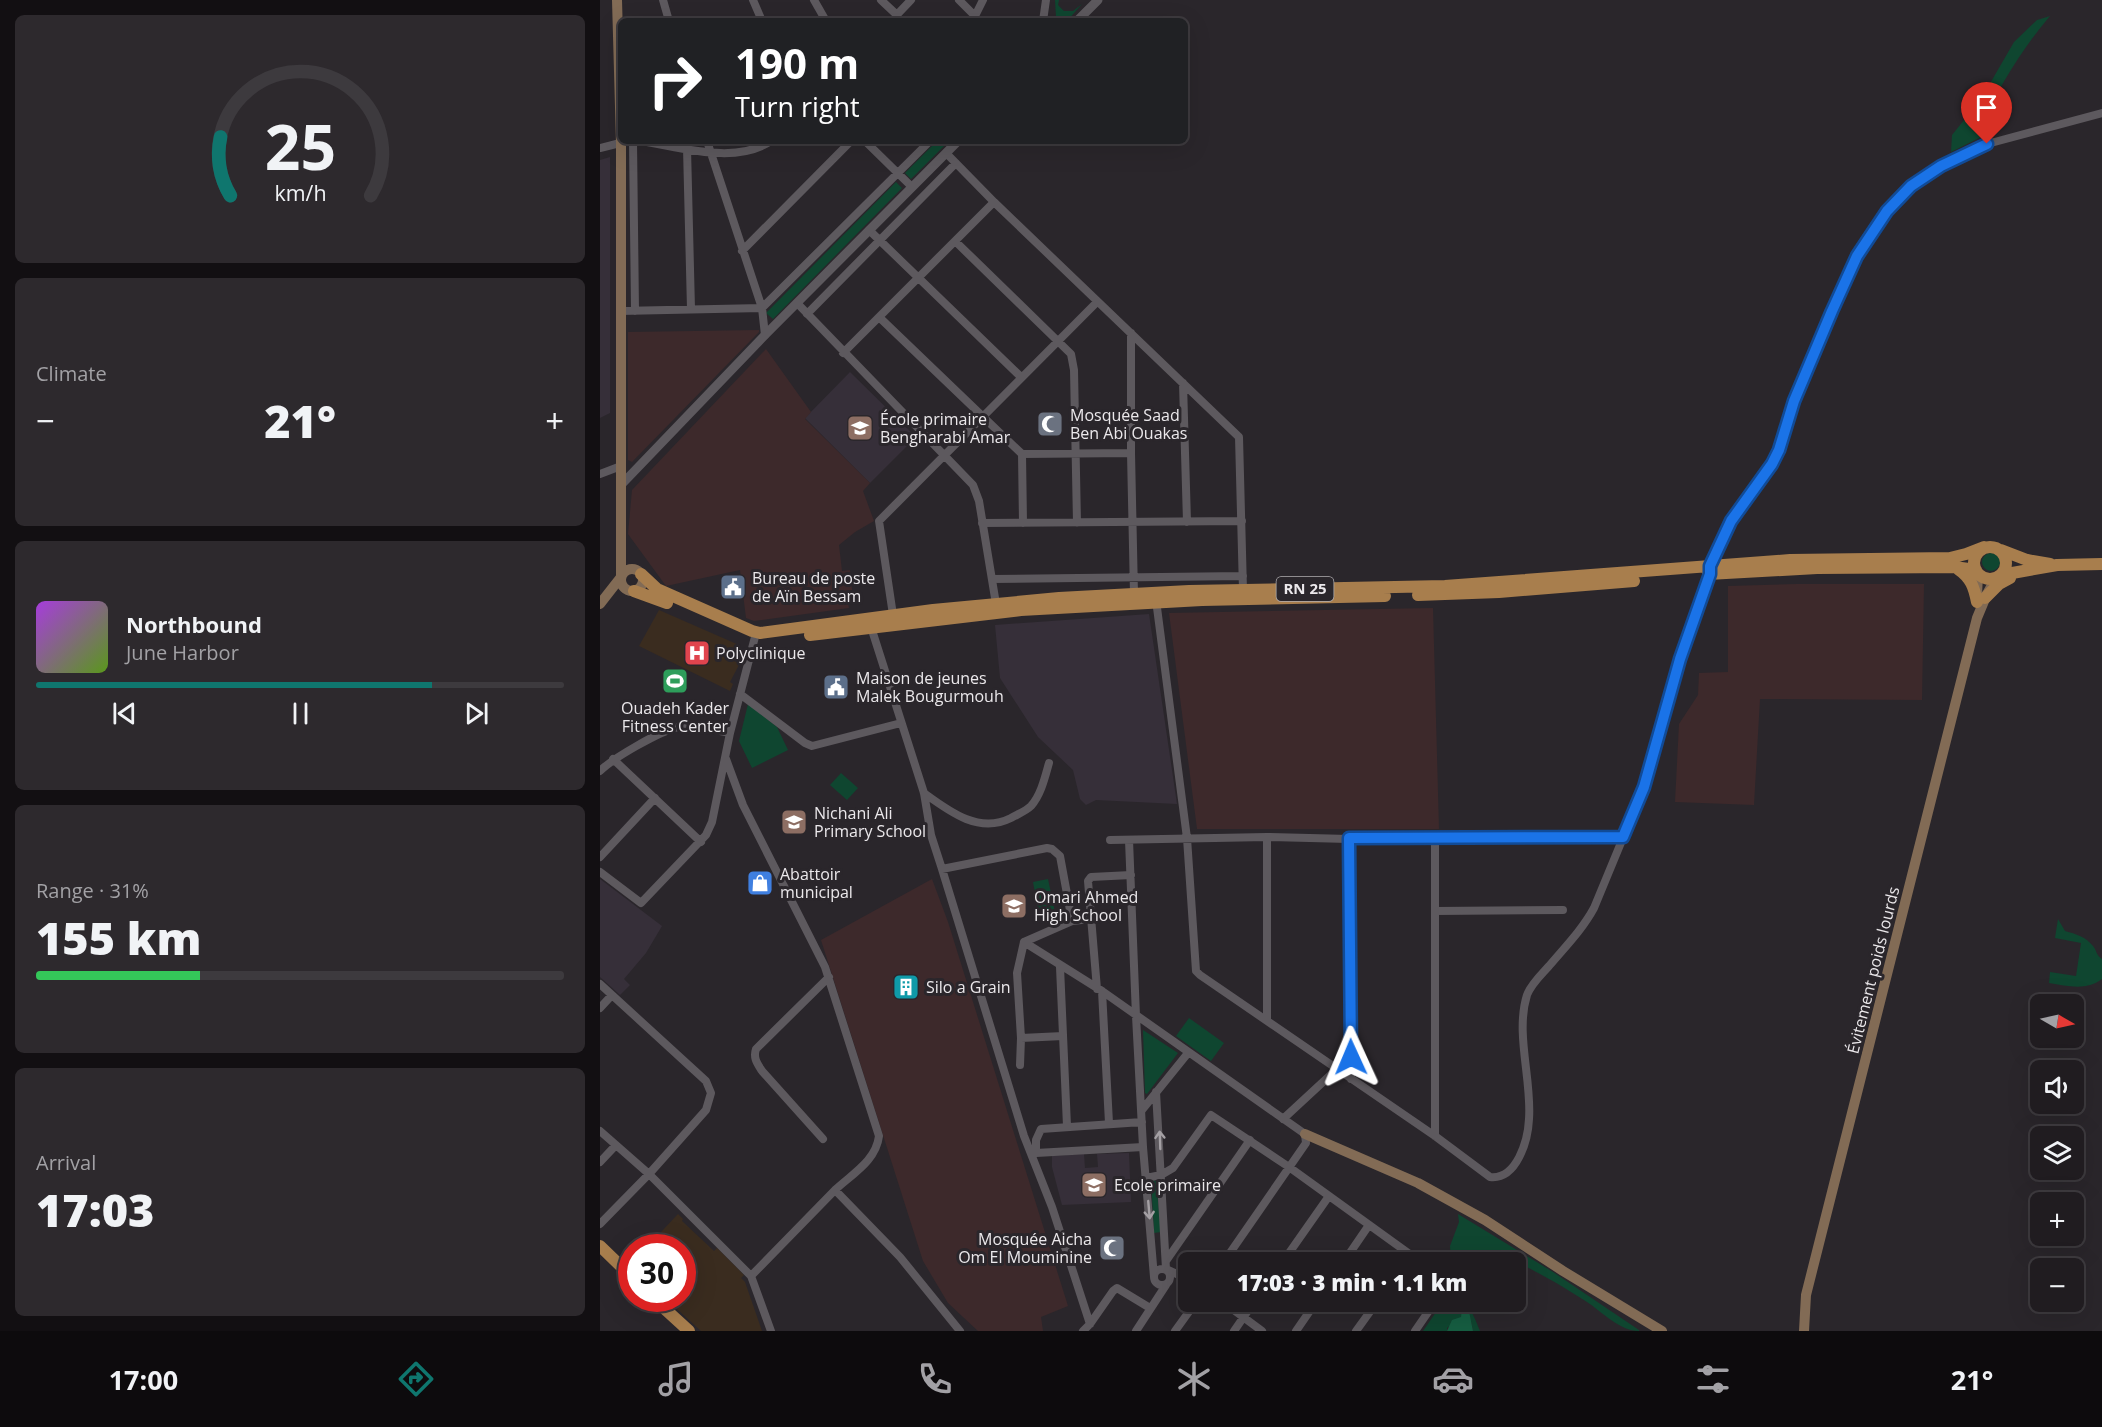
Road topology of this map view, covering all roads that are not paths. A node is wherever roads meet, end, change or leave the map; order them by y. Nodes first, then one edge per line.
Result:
1 (617, 0) edge
2 (663, 0) edge
3 (753, 0) edge
4 (814, 0) edge
5 (881, 0) edge
6 (911, 0) edge
7 (959, 0) edge
8 (984, 0) edge
9 (1046, 0) edge
10 (1098, 0) edge
11 (619, 18) edge
12 (668, 18) edge
13 (761, 18) edge
14 (824, 18) edge
15 (894, 18) edge
16 (974, 18) edge
17 (975, 18) edge
18 (1043, 18) edge
19 (1080, 18) edge
20 (2102, 113) edge
21 (618, 144) edge
22 (625, 144) edge
23 (633, 144) edge
24 (661, 144) edge
25 (708, 144) edge
26 (765, 144) edge
27 (848, 144) edge
28 (868, 144) edge
29 (927, 144) edge
30 (955, 144) edge
31 (600, 148) edge
32 (687, 148) junction
33 (711, 152) junction
34 (946, 153) junction
35 (956, 163) junction
36 (898, 173) junction
37 (912, 187) junction
38 (994, 202) junction
39 (869, 230) junction
40 (955, 240) junction
41 (880, 241) junction
42 (742, 251) junction
43 (918, 278) junction
44 (1097, 302) junction
45 (797, 303) junction
46 (762, 308) junction
47 (691, 309) junction
48 (635, 310) junction
49 (620, 311) junction
50 (807, 314) junction
51 (879, 317) junction
52 (1131, 333) junction
53 (765, 335) junction
54 (1058, 340) junction
55 (843, 353) junction
56 (1021, 377) junction
57 (1183, 383) junction
58 (982, 417) junction
59 (1076, 453) junction
60 (1131, 453) junction
61 (944, 454) junction
62 (1022, 454) junction
63 (621, 466) junction
64 (600, 474) edge
65 (621, 485) junction
66 (1242, 521) junction
67 (1132, 522) junction
68 (1187, 522) junction
69 (1023, 523) junction
70 (1077, 523) junction
71 (982, 524) junction
72 (1984, 547) junction
73 (1998, 548) junction
74 (621, 549) junction
75 (2102, 564) edge
76 (2057, 566) junction
77 (1954, 567) junction
78 (1710, 570) junction
79 (1977, 571) junction
80 (637, 572) junction
81 (2025, 572) junction
82 (1243, 576) junction
83 (621, 577) junction
84 (1133, 577) junction
85 (1998, 577) junction
86 (992, 579) junction
87 (631, 590) junction
88 (1243, 590) junction
89 (1134, 594) junction
90 (1156, 597) junction
91 (1981, 600) junction
92 (602, 603) edge
93 (996, 604) junction
94 (893, 615) junction
95 (871, 627) junction
96 (756, 637) junction
97 (740, 693) junction
98 (901, 723) junction
99 (730, 733) junction
100 (613, 759) junction
101 (726, 759) junction
102 (1049, 763) dead end
103 (601, 767) edge
104 (924, 793) junction
105 (655, 798) junction
106 (1267, 837) junction
107 (1623, 837) junction
108 (1187, 838) junction
109 (1349, 838) junction
110 (1435, 838) junction
111 (1110, 840) dead end
112 (1129, 840) junction
113 (701, 842) junction
114 (600, 857) edge
115 (942, 869) junction
116 (600, 872) edge
117 (1131, 875) junction
118 (1563, 910) dead end
119 (1435, 911) junction
120 (1091, 919) junction
121 (1072, 921) junction
122 (1024, 942) junction
123 (1060, 967) junction
124 (829, 977) junction
125 (600, 984) edge
126 (1100, 990) junction
127 (612, 995) junction
128 (600, 1008) edge
129 (1136, 1016) junction
130 (1267, 1020) junction
131 (1063, 1036) junction
132 (1021, 1038) junction
133 (1188, 1053) junction
134 (1020, 1065) dead end
135 (1337, 1069) junction
136 (1351, 1079) junction
137 (1156, 1092) junction
138 (1142, 1110) junction
139 (1283, 1119) junction
140 (1142, 1122) junction
141 (1109, 1123) junction
142 (1067, 1126) junction
143 (600, 1131) edge
144 (1305, 1134) junction
145 (1435, 1136) junction
146 (823, 1139) dead end
147 (1250, 1140) junction
148 (616, 1145) junction
149 (1143, 1147) junction
150 (1033, 1153) junction
151 (600, 1162) edge
152 (1289, 1167) junction
153 (649, 1174) junction
154 (1161, 1175) junction
155 (1146, 1178) junction
156 (835, 1190) junction
157 (1329, 1196) junction
158 (600, 1224) edge
159 (1369, 1225) junction
160 (600, 1246) edge
161 (1231, 1252) edge
162 (1290, 1252) edge
163 (1350, 1252) edge
164 (1407, 1252) edge
165 (618, 1263) edge
166 (1166, 1267) junction
167 (1178, 1274) edge
168 (751, 1276) junction
169 (1154, 1277) junction
170 (1166, 1285) junction
171 (1150, 1308) junction
172 (668, 1312) edge
173 (1189, 1312) edge
174 (1236, 1312) edge
175 (1247, 1312) edge
176 (1309, 1312) edge
177 (1370, 1312) edge
178 (1428, 1312) edge
179 (1243, 1317) junction
180 (1090, 1324) junction
181 (689, 1331) edge
182 (771, 1331) edge
183 (960, 1331) edge
184 (1083, 1331) edge
185 (1136, 1331) edge
186 (1175, 1331) edge
187 (1234, 1331) edge
188 (1262, 1331) edge
189 (1296, 1331) edge
190 (1356, 1331) edge
191 (1415, 1331) edge
192 (1662, 1331) edge
193 (1804, 1331) edge

1 - 11 main road
2 - 12 street
3 - 13 street
4 - 14 street
5 - 15 street
6 - 15 street
7 - 16 street
8 - 17 street
9 - 18 street
10 - 19 street
20 - 78 street
21 - 31 street
22 - 49 main road
23 - 48 street
24 - 32 street
25 - 33 street
26 - 33 street
27 - 42 street
28 - 36 street
29 - 36 street
30 - 34 street
32 - 33 street
32 - 47 street
33 - 42 street
34 - 35 street
34 - 37 street
35 - 38 street
35 - 41 street
36 - 37 street
36 - 46 street
37 - 39 street
38 - 40 street
38 - 44 street
39 - 41 street
39 - 45 street
40 - 43 street
40 - 54 street
41 - 43 street
41 - 50 street
42 - 46 street
43 - 51 street
43 - 56 street
44 - 52 street
44 - 54 street
45 - 50 street
45 - 53 street
46 - 47 street
46 - 53 street
47 - 48 street
48 - 49 street
49 - 63 main road
50 - 55 street
51 - 55 street
51 - 58 street
52 - 57 street
52 - 60 street
53 - 65 street
54 - 56 street
54 - 59 street
55 - 61 street
56 - 58 street
57 - 66 street
57 - 68 street
58 - 61 street
58 - 62 street
59 - 60 street
59 - 62 street
59 - 70 street
60 - 67 street
61 - 71 street
61 - 94 street
62 - 69 street
63 - 64 street
63 - 65 main road
65 - 74 main road
66 - 68 street
66 - 82 street
67 - 68 street
67 - 70 street
67 - 84 street
69 - 70 street
69 - 71 street
71 - 86 street
72 - 73 main road
72 - 78 main road, RN 25
72 - 79 main road
73 - 76 main road
73 - 85 main road
74 - 80 main road
74 - 83 main road
75 - 76 main road
76 - 81 main road
77 - 78 main road, RN 25
77 - 79 main road, RN 25
77 - 91 main road
78 - 88 main road, RN 25
78 - 90 main road, RN 25
78 - 107 street
79 - 85 main road
79 - 91 main road, Évitement poids lourds
80 - 83 main road
80 - 87 main road
80 - 96 main road
81 - 85 main road
81 - 91 main road
82 - 84 street
82 - 88 street
83 - 87 main road
83 - 92 main road
84 - 86 street
84 - 89 street
85 - 91 main road
86 - 93 street
87 - 92 main road
87 - 96 main road
88 - 90 main road, RN 25
89 - 90 main road, RN 25
89 - 93 main road, RN 25
90 - 95 main road, RN 25
90 - 108 street
91 - 193 main road, Évitement poids lourds
93 - 94 main road, RN 25
94 - 96 main road, RN 25
95 - 96 main road, RN 25
95 - 98 street
96 - 97 street
97 - 98 street
97 - 99 street
98 - 104 street
99 - 100 street
99 - 101 street
100 - 103 street
100 - 105 street
101 - 113 street
101 - 124 street
102 - 104 street
104 - 115 street
105 - 113 street
105 - 114 street
106 - 108 street
106 - 109 street
106 - 130 street
107 - 110 street
107 - 145 street
108 - 112 street
108 - 130 street
109 - 110 street
109 - 136 street
110 - 119 street
111 - 112 street
112 - 117 street
113 - 116 street
115 - 121 street
115 - 150 street
117 - 120 street
117 - 129 street
118 - 119 street
119 - 145 street
120 - 121 street
120 - 126 street
121 - 122 street
122 - 123 street
122 - 132 street
123 - 126 street
123 - 131 street
124 - 146 street
124 - 156 street
125 - 127 street
126 - 129 street
126 - 141 street
127 - 128 street
127 - 153 street
129 - 133 street
129 - 138 street
130 - 135 street
131 - 132 street
131 - 142 street
132 - 134 street
133 - 137 street
133 - 139 street
135 - 136 street
135 - 139 street
136 - 145 street
137 - 138 street
154 -> 137 street
138 - 140 street
139 - 144 street
140 - 141 street
140 - 149 street
141 - 142 street
142 - 150 street
143 - 148 street
144 - 152 street
144 - 192 main road
147 - 152 street
147 - 154 street
147 - 166 street
148 - 151 street
148 - 153 street
149 - 150 street
149 - 155 street
150 - 180 street
152 - 157 street
152 - 161 street
153 - 158 street
153 - 168 street
154 - 155 street
154 - 166 street
155 -> 169 street
156 - 168 street
156 - 183 street
157 - 159 street
157 - 162 street
159 - 163 street
159 - 164 street
160 - 165 main road
166 - 167 street
166 - 169 street
166 - 170 street
168 - 182 street
169 - 170 street
170 - 171 street
171 - 180 street
171 - 185 street
172 - 181 main road
173 - 186 street
174 - 179 street
175 - 179 street
176 - 189 street
177 - 190 street
178 - 191 street
179 - 187 street
179 - 188 street
180 - 184 street

